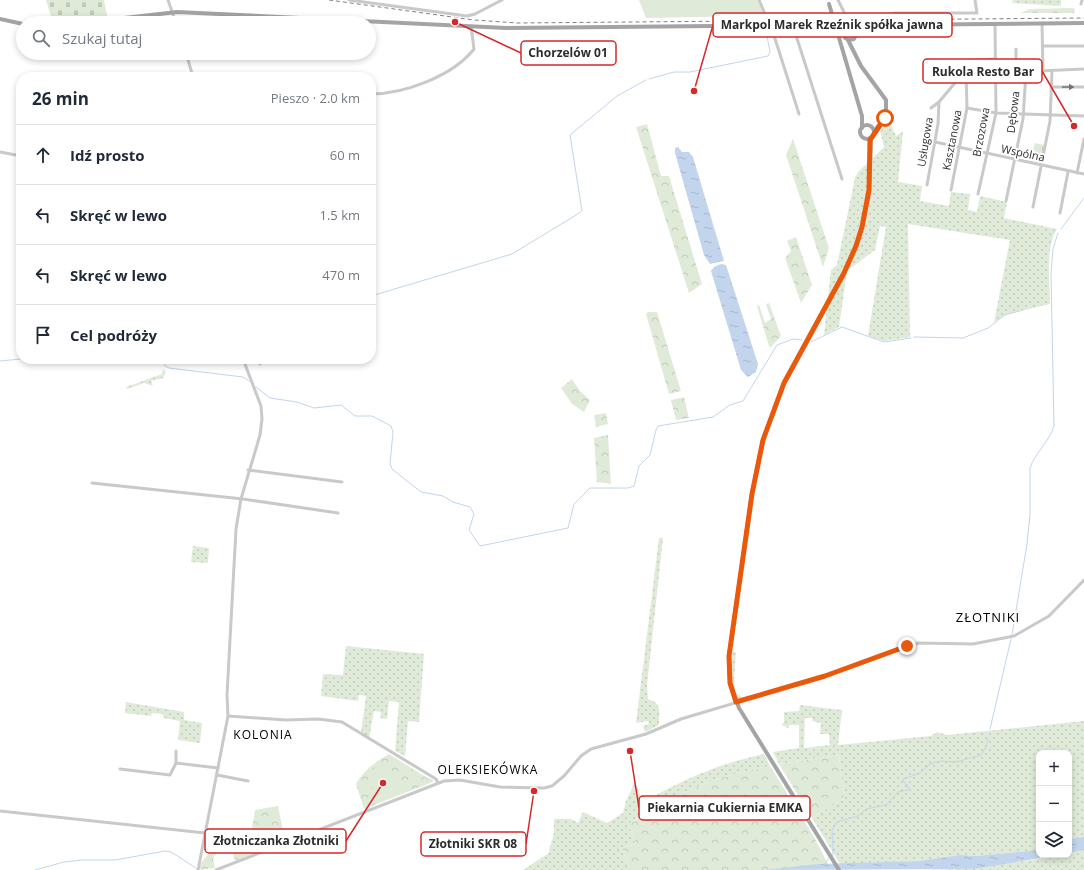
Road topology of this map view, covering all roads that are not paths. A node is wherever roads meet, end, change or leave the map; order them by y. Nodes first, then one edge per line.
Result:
1 (168, 0) edge
2 (348, 0) edge
3 (502, 0) edge
4 (759, 0) edge
5 (838, 0) edge
6 (975, 0) edge
7 (829, 2) edge
8 (172, 12) junction
9 (765, 14) dead end
10 (139, 16) edge
11 (173, 16) edge
12 (257, 16) edge
13 (0, 19) edge
14 (16, 22) edge
15 (376, 22) edge
16 (1042, 23) junction
17 (1084, 23) edge
18 (994, 24) junction
19 (471, 26) junction
20 (771, 26) junction
21 (793, 26) junction
22 (835, 27) junction
23 (865, 27) junction
24 (846, 28) junction
25 (853, 28) junction
26 (856, 33) junction
27 (843, 34) junction
28 (854, 39) junction
29 (848, 40) junction
30 (1043, 46) junction
31 (1084, 46) edge
32 (1016, 49) dead end
33 (854, 52) junction
34 (995, 58) junction
35 (188, 60) edge
36 (1084, 69) edge
37 (964, 70) junction
38 (1052, 71) junction
39 (192, 72) edge
40 (1026, 72) junction
41 (1043, 72) junction
42 (1052, 87) junction
43 (1084, 88) edge
44 (376, 94) edge
45 (939, 102) junction
46 (931, 108) dead end
47 (967, 108) junction
48 (996, 113) junction
49 (799, 114) dead end
50 (1024, 114) junction
51 (1051, 115) junction
52 (862, 116) junction
53 (1084, 116) edge
54 (880, 125) junction
55 (870, 126) junction
56 (862, 128) junction
57 (874, 132) junction
58 (865, 138) junction
59 (871, 138) junction
60 (1084, 139) edge
61 (935, 142) junction
62 (960, 147) junction
63 (869, 149) junction
64 (0, 152) edge
65 (987, 153) junction
66 (16, 155) edge
67 (1014, 160) junction
68 (1041, 166) junction
69 (1068, 172) junction
70 (1077, 173) junction
71 (1084, 174) edge
72 (842, 179) dead end
73 (926, 185) dead end
74 (951, 190) dead end
75 (978, 194) dead end
76 (1006, 201) dead end
77 (1033, 207) dead end
78 (1060, 213) dead end
79 (245, 364) edge
80 (248, 470) junction
81 (342, 482) dead end
82 (92, 483) dead end
83 (241, 499) junction
84 (338, 512) dead end
85 (1084, 580) edge
86 (736, 702) junction
87 (228, 716) junction
88 (176, 751) dead end
89 (176, 763) junction
90 (218, 768) junction
91 (120, 769) dead end
92 (217, 775) junction
93 (248, 781) dead end
94 (438, 783) junction
95 (0, 811) edge
96 (205, 833) junction
97 (198, 870) edge
98 (216, 870) edge
99 (839, 870) edge

1 - 8 street
2 - 3 street
4 - 9 street
5 - 6 street
7 - 52 main road, bridge
8 - 10 main road
8 - 11 street
8 - 12 main road
13 - 14 main road
15 - 19 main road
16 - 17 main road
16 - 18 main road
16 - 30 street
18 - 23 main road
18 - 34 street, Brzozowa
19 - 20 main road
19 - 44 street
20 - 21 main road
20 - 49 street
21 - 22 main road
21 - 72 street
22 - 24 main road
22 - 27 main road
23 - 25 main road
23 - 26 main road
24 - 25 main road
24 - 27 main road
25 - 26 main road
26 - 28 main road
27 - 29 main road
28 - 29 main road
28 - 33 main road
29 - 33 main road
30 - 31 street
30 - 41 street
32 - 40 street
33 - 54 main road
34 - 37 street
34 - 48 street, Brzozowa
35 - 39 street
36 - 38 street
37 - 45 street
37 - 47 street, Kasztanowa
38 - 41 street
38 - 42 street
40 - 41 street
40 - 50 street, Dębowa
42 -> 43 street
42 - 51 street
45 - 46 street
45 - 61 street, Usługowa
47 - 48 street
47 - 62 street, Kasztanowa
48 - 50 street
48 - 65 street, Brzozowa
50 - 51 street
50 - 67 street, Dębowa
51 - 53 street
51 - 68 street
52 - 55 main road
52 - 56 main road
54 - 55 main road
54 - 57 main road
55 - 56 main road
55 - 57 main road
56 - 58 main road
57 - 59 main road
58 - 59 main road
58 - 63 main road
59 - 63 main road
60 - 70 street
61 - 62 street, Wspólna
61 - 73 street, Usługowa
62 - 65 street, Wspólna
62 - 74 street, Kasztanowa
63 - 86 main road
64 - 66 street
65 - 67 street, Wspólna
65 - 75 street, Brzozowa
67 - 68 street, Wspólna
67 - 76 street, Dębowa
68 - 69 street, Wspólna
68 - 77 street
69 - 70 street, Wspólna
69 - 78 street
70 - 71 street, Wspólna
79 - 80 street
80 - 81 street
80 - 83 street
82 - 83 street
83 - 84 street
83 - 87 street
85 - 86 street
86 - 94 street
86 - 99 main road
87 - 90 street
87 - 94 street
88 - 89 street
89 - 90 street
89 - 91 street
90 - 92 street
92 - 93 street
92 - 96 street
94 - 98 street
95 - 96 street
96 - 97 street

